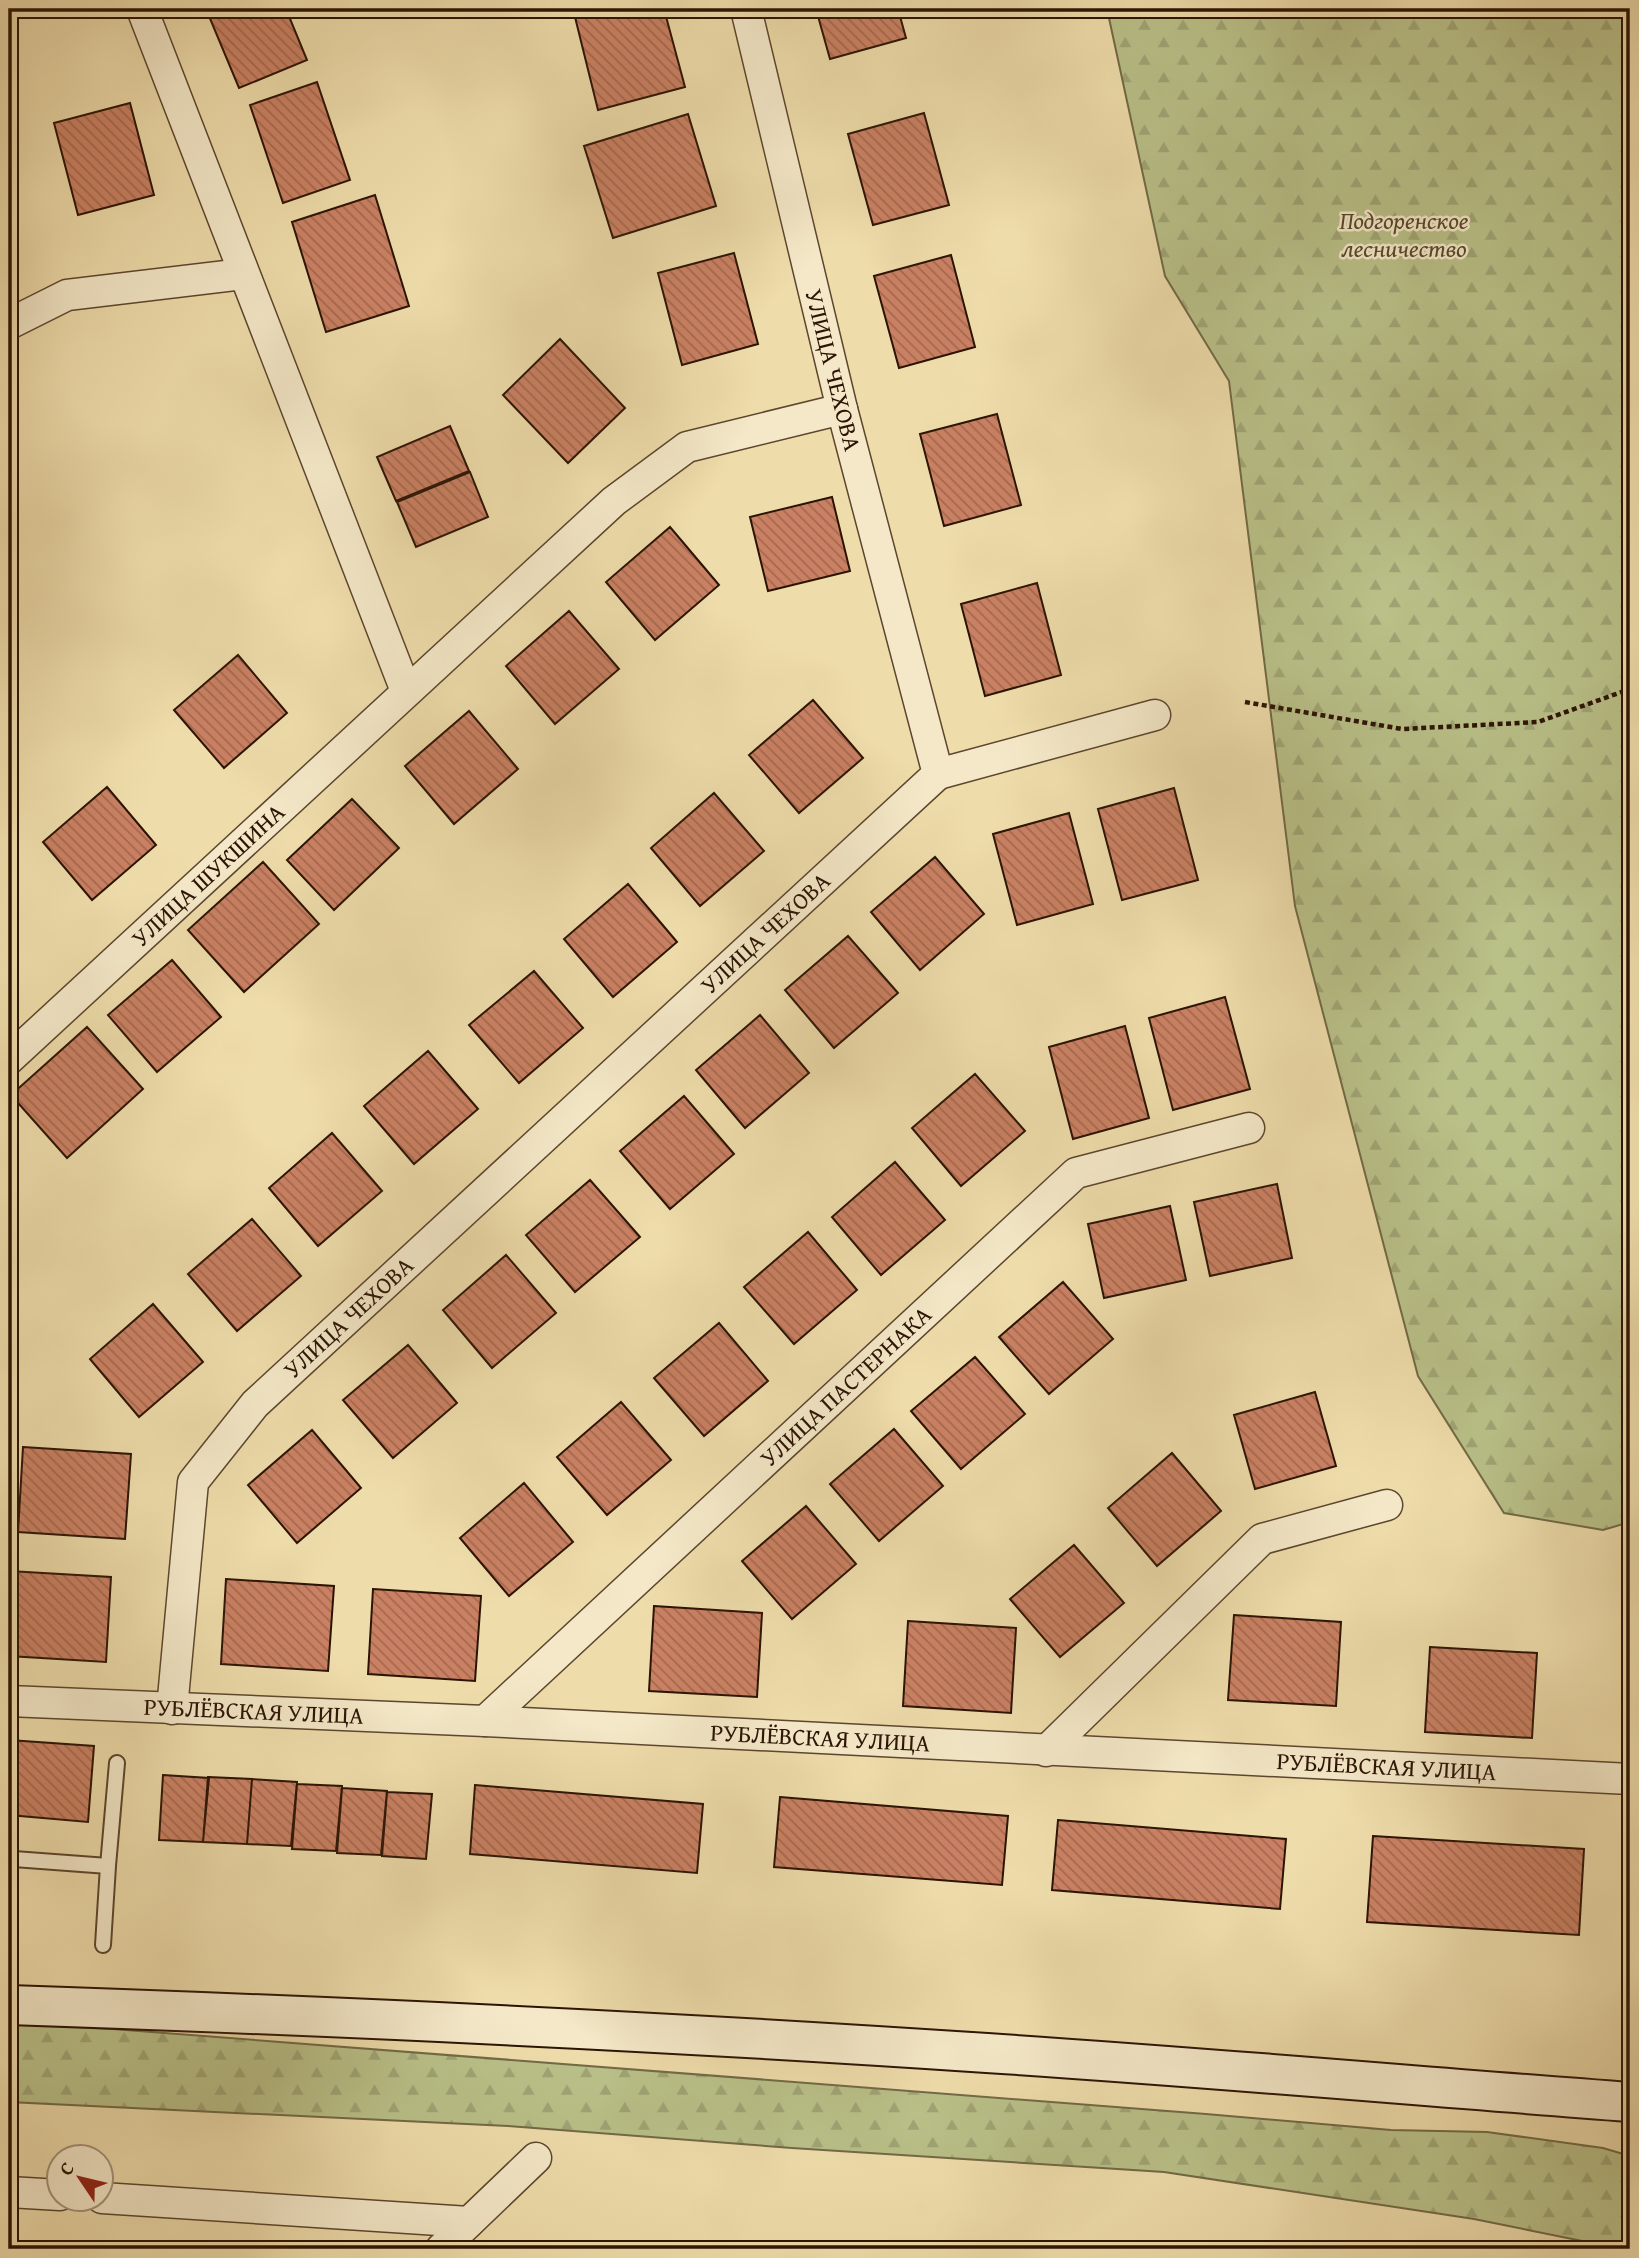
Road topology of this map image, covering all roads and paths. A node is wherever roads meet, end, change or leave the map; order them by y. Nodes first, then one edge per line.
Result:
1 (142, 9) edge
2 (746, 9) edge
3 (243, 274) junction
4 (9, 324) edge
5 (842, 409) junction
6 (1630, 689) edge
7 (406, 691) junction
8 (1245, 702) dead end
9 (1155, 715) dead end
10 (938, 774) junction
11 (9, 1059) edge
12 (1249, 1128) dead end
13 (1387, 1505) dead end
14 (9, 1700) edge
15 (172, 1709) junction
16 (485, 1721) junction
17 (1046, 1751) junction
18 (117, 1763) dead end
19 (1630, 1779) edge
20 (11, 1860) edge
21 (108, 1866) junction
22 (103, 1945) dead end
23 (9, 2005) edge
24 (1630, 2102) edge
25 (536, 2158) dead end
26 (9, 2192) edge
27 (46, 2194) edge
28 (116, 2199) edge
29 (469, 2222) junction
30 (441, 2249) edge

1 - 3 street
2 - 5 street, УЛИЦА ЧЕХОВА
3 - 4 street
3 - 7 street
5 - 7 street, УЛИЦА ШУКШИНА
5 - 10 street, УЛИЦА ЧЕХОВА
6 - 8 path
7 - 11 street, УЛИЦА ШУКШИНА
9 - 10 street
10 - 15 street, УЛИЦА ЧЕХОВА
12 - 16 street, УЛИЦА ПАСТЕРНАКА
13 - 17 street
14 - 15 street, РУБЛЁВСКАЯ УЛИЦА
15 - 16 street, РУБЛЁВСКАЯ УЛИЦА
16 - 17 street, РУБЛЁВСКАЯ УЛИЦА
17 - 19 street, РУБЛЁВСКАЯ УЛИЦА
18 - 21 lane
20 - 21 lane
21 - 22 lane
23 - 24 main road
25 - 29 street
26 - 27 street
28 - 29 street
29 - 30 street

